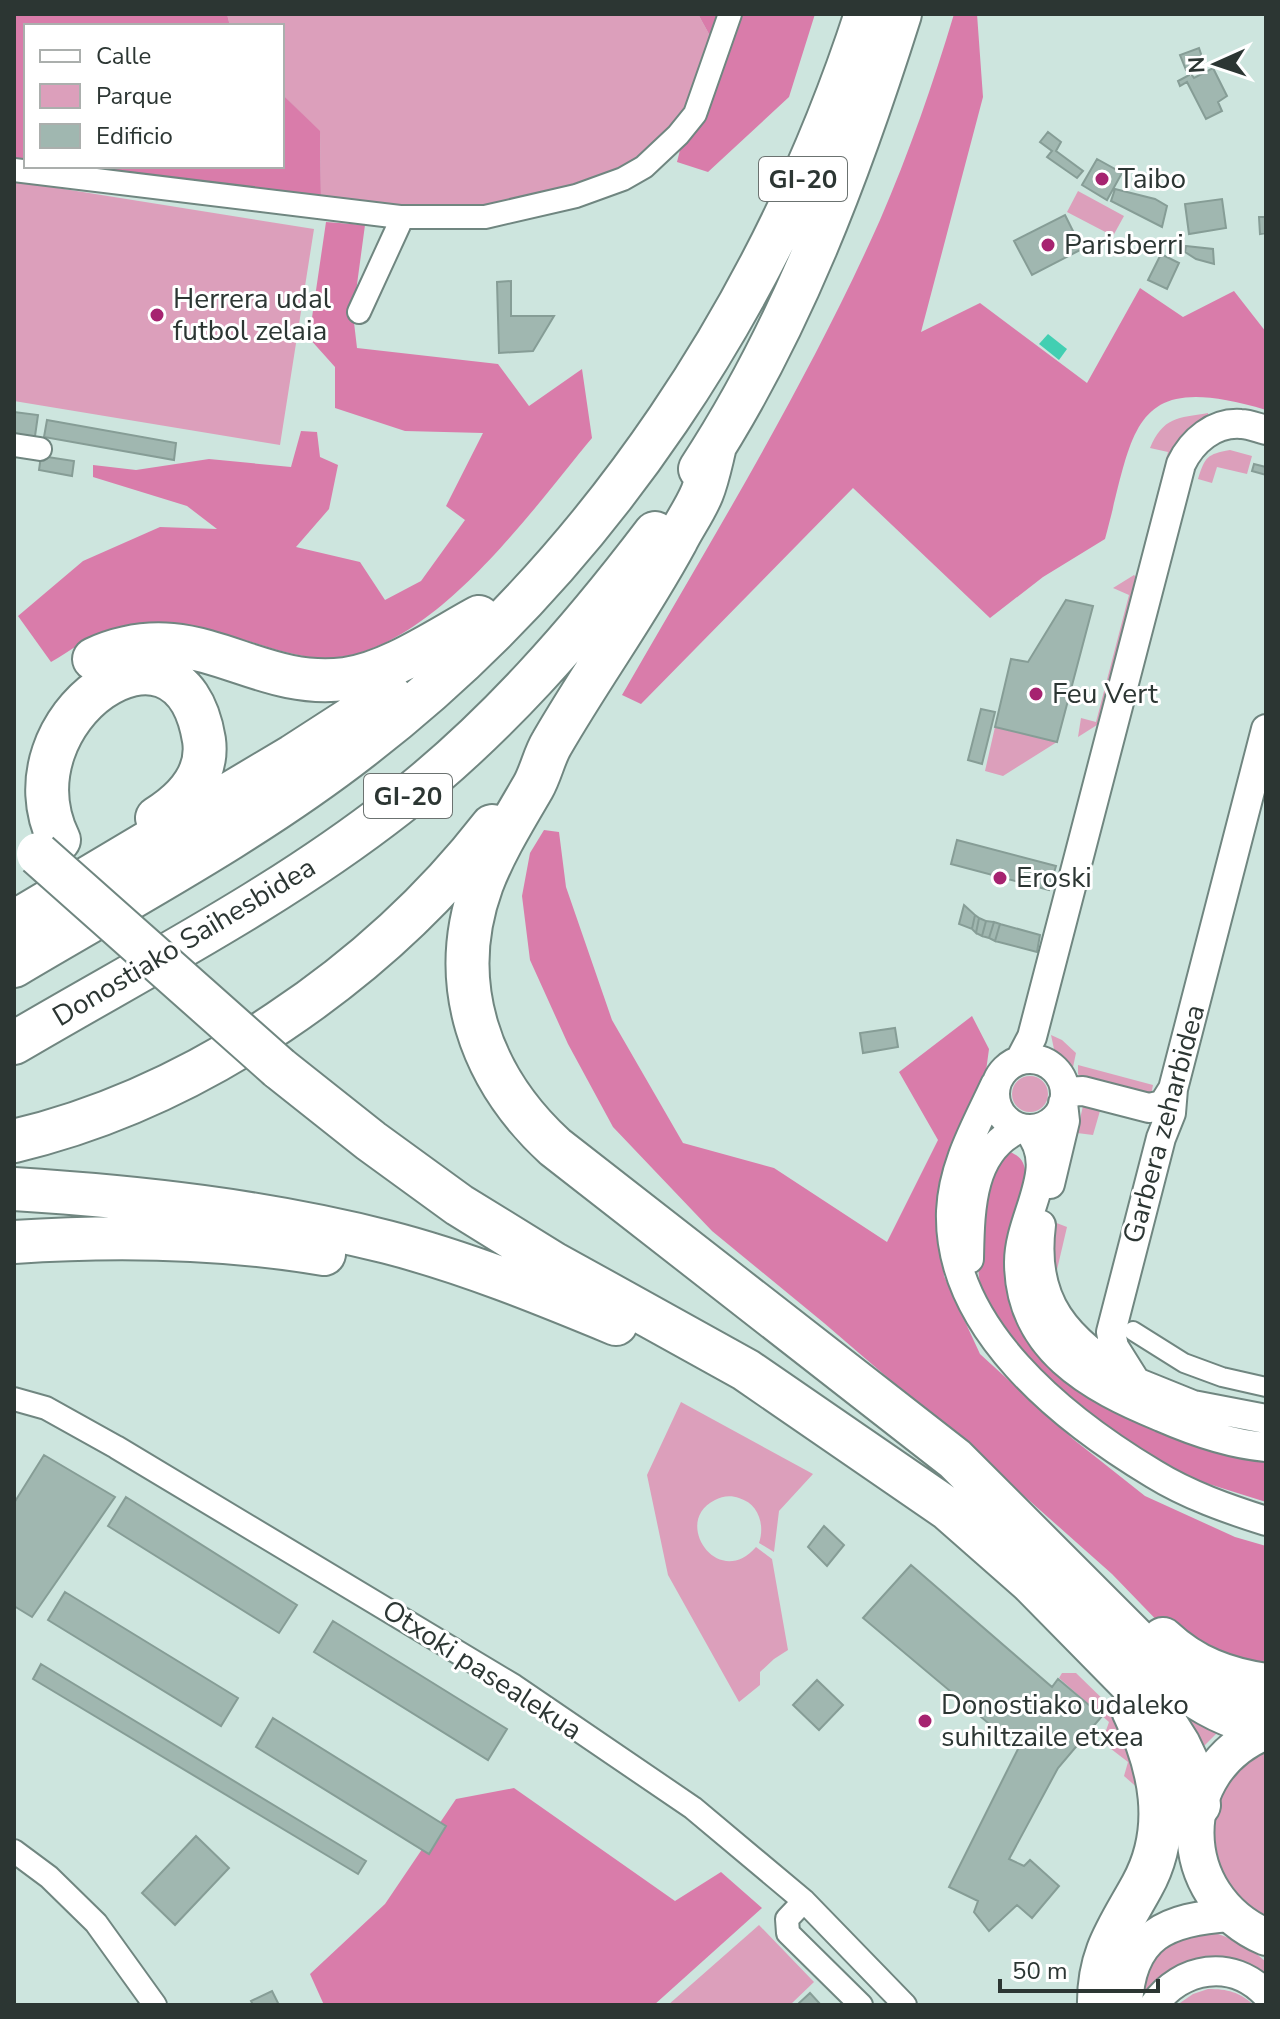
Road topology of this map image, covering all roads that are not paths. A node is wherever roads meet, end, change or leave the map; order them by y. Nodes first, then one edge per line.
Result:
1 (730, 14) edge
2 (866, 14) edge
3 (900, 14) edge
4 (14, 170) edge
5 (400, 217) junction
6 (359, 312) dead end
7 (720, 336) junction
8 (1266, 430) edge
9 (14, 445) edge
10 (715, 446) junction
11 (40, 449) dead end
12 (479, 617) junction
13 (40, 699) dead end
14 (1266, 729) edge
15 (550, 746) junction
16 (14, 792) edge
17 (30, 868) edge
18 (14, 922) edge
19 (14, 966) edge
20 (14, 1043) edge
21 (288, 1059) junction
22 (1020, 1060) junction
23 (995, 1085) junction
24 (1173, 1089) junction
25 (1064, 1098) junction
26 (1024, 1129) junction
27 (22, 1139) edge
28 (988, 1153) junction
29 (24, 1189) edge
30 (1029, 1207) junction
31 (14, 1242) edge
32 (969, 1292) junction
33 (1133, 1331) dead end
34 (718, 1369) junction
35 (1136, 1382) junction
36 (1266, 1387) edge
37 (14, 1399) edge
38 (806, 1412) junction
39 (1266, 1419) edge
40 (1266, 1447) edge
41 (955, 1459) junction
42 (1266, 1521) edge
43 (1029, 1531) junction
44 (1110, 1662) junction
45 (1266, 1685) edge
46 (1266, 1724) edge
47 (1266, 1731) edge
48 (1197, 1816) junction
49 (14, 1851) edge
50 (804, 1901) junction
51 (1230, 1915) junction
52 (1265, 1937) edge
53 (1266, 1994) edge
54 (155, 2005) edge
55 (861, 2005) edge
56 (905, 2005) edge
57 (1099, 2005) edge
58 (1126, 2005) edge
59 (1154, 2005) edge

1 - 5 street
2 - 7 highway, GI-20
3 - 10 highway, Donostiako Saihesbidea / GI-20
4 - 5 street
5 - 6 street
7 - 12 highway
7 - 19 highway, GI-20
8 - 22 street
9 - 11 street
10 - 15 highway
10 - 20 highway, Donostiako Saihesbidea / GI-20
12 - 13 highway
12 - 18 highway
14 - 24 street, Garbera zeharbidea
15 - 27 highway
15 - 41 highway
16 - 17 highway
17 - 17 highway
17 - 21 highway
21 - 38 highway
21 - 43 highway
22 - 23 street
22 - 25 street
23 - 26 street
23 - 32 street
24 - 25 street
24 - 35 street, Garbera zeharbidea
25 - 26 street
25 - 35 street
26 - 28 street
26 - 30 street
28 - 30 street
28 - 32 street
29 - 34 highway
30 - 40 street
31 - 34 highway
32 - 42 street
33 - 36 street
34 - 38 highway
35 - 39 street
37 - 50 street, Otxoki pasealekua
38 - 44 highway
41 - 43 highway
41 - 45 highway
43 - 46 highway
44 - 48 highway
44 - 57 highway
47 - 48 main road
48 - 51 main road
48 - 57 main road
49 - 54 street
50 - 55 street
50 - 56 street, Otxoki pasealekua
51 - 52 main road
51 - 58 main road
53 - 59 street

